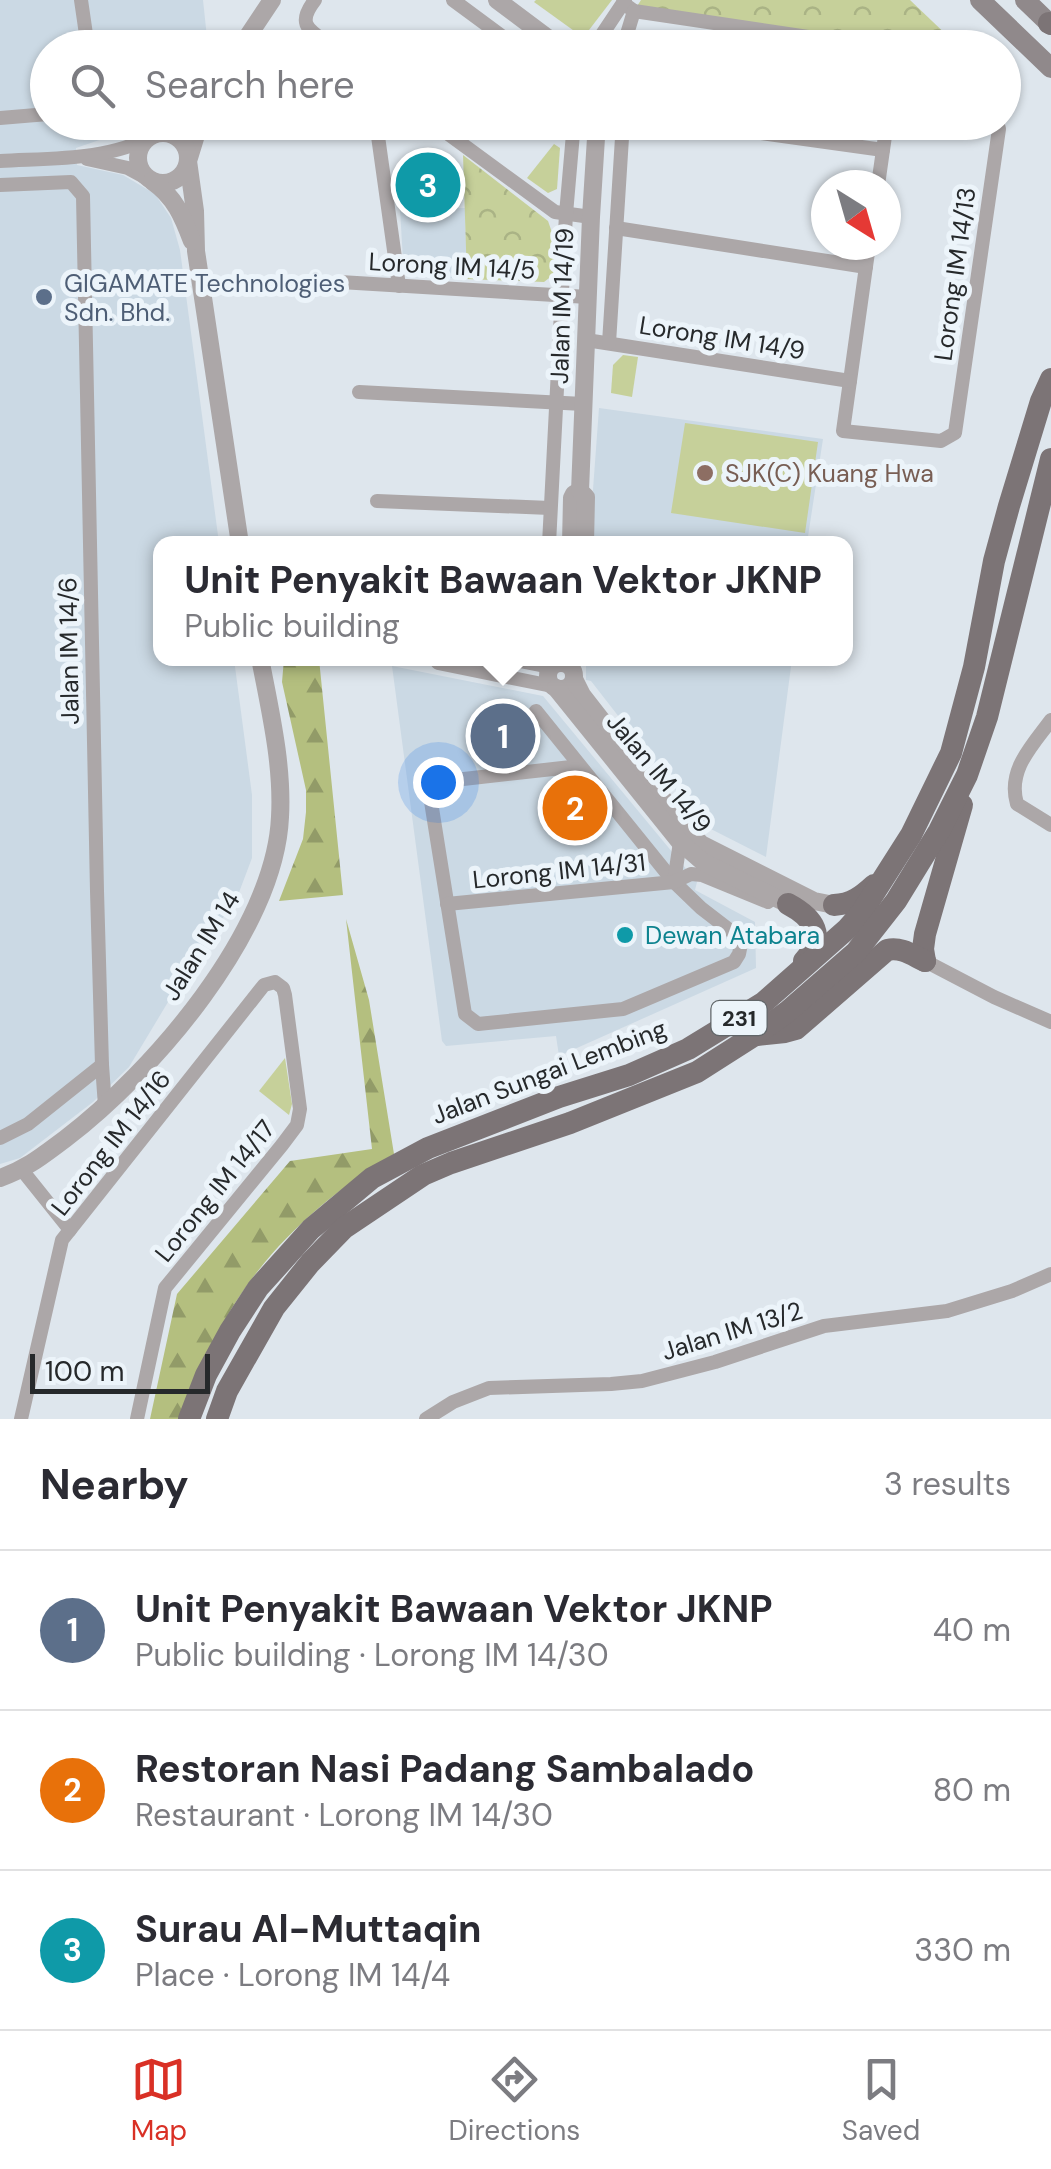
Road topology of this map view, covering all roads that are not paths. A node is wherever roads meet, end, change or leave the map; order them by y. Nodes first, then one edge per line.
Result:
1 (81, 0) edge
2 (272, 0) edge
3 (315, 0) edge
4 (453, 0) edge
5 (497, 0) edge
6 (980, 0) edge
7 (1025, 0) edge
8 (627, 5) edge
9 (1050, 24) edge
10 (85, 30) edge
11 (252, 30) edge
12 (311, 30) edge
13 (494, 30) edge
14 (538, 30) edge
15 (607, 30) edge
16 (775, 30) edge
17 (1011, 30) edge
18 (1021, 39) edge
19 (1051, 68) edge
20 (30, 116) edge
21 (0, 118) edge
22 (144, 140) edge
23 (146, 140) edge
24 (180, 140) edge
25 (194, 140) edge
26 (379, 140) edge
27 (456, 140) edge
28 (572, 140) edge
29 (596, 140) edge
30 (621, 140) edge
31 (812, 140) edge
32 (884, 140) edge
33 (997, 140) edge
34 (883, 150) junction
35 (76, 157) junction
36 (0, 160) edge
37 (188, 161) junction
38 (880, 170) edge
39 (152, 181) junction
40 (0, 184) edge
41 (566, 214) junction
42 (591, 217) junction
43 (616, 228) junction
44 (196, 251) junction
45 (867, 260) edge
46 (866, 267) junction
47 (340, 282) dead end
48 (399, 286) junction
49 (562, 295) junction
50 (588, 297) junction
51 (586, 340) junction
52 (609, 343) junction
53 (1051, 379) edge
54 (850, 381) junction
55 (358, 392) dead end
56 (556, 402) junction
57 (584, 404) junction
58 (1051, 460) edge
59 (580, 491) junction
60 (377, 501) dead end
61 (550, 508) junction
62 (239, 536) edge
63 (548, 536) edge
64 (571, 536) edge
65 (584, 536) edge
66 (261, 666) edge
67 (457, 666) edge
68 (555, 666) edge
69 (576, 670) edge
70 (554, 687) junction
71 (536, 711) dead end
72 (1051, 720) edge
73 (580, 766) junction
74 (967, 775) junction
75 (1051, 825) edge
76 (680, 842) junction
77 (886, 875) junction
78 (674, 882) junction
79 (448, 904) junction
80 (788, 904) junction
81 (834, 905) joint
82 (926, 961) junction
83 (275, 982) joint
84 (763, 1003) junction
85 (1051, 1022) edge
86 (756, 1035) junction
87 (102, 1065) junction
88 (106, 1106) junction
89 (0, 1138) edge
90 (22, 1170) junction
91 (0, 1178) edge
92 (70, 1230) junction
93 (1051, 1274) edge
94 (21, 1419) edge
95 (138, 1419) edge
96 (189, 1419) edge
97 (217, 1419) edge
98 (426, 1419) edge

1 - 10 street
2 - 11 street
3 - 12 street
4 - 13 street
5 - 14 street
6 - 17 main road
7 - 9 main road
8 - 15 street
8 - 16 street
18 - 19 main road
20 - 21 street
22 - 35 street
23 - 39 street
24 - 37 street
25 - 37 street
26 - 48 street
27 - 41 street
28 - 41 street
29 - 42 street, Jalan IM 14/19
30 - 43 street
31 - 34 street
32 - 34 street
33 - 54 street, Lorong IM 14/13
34 - 38 street
35 - 36 street
35 - 39 street
37 - 39 street
37 - 44 street
39 - 44 street
40 - 87 street, Jalan IM 14/6
41 - 42 street
41 - 49 street
42 - 50 street, Jalan IM 14/19
43 - 46 street
43 - 52 street
44 - 62 street
45 - 46 street
46 - 54 street
47 - 48 street, Lorong IM 14/5
48 - 49 street, Lorong IM 14/5
49 - 50 street, Lorong IM 14/5
49 - 56 street
50 - 51 street, Jalan IM 14/19
51 - 52 street, Lorong IM 14/9
51 - 57 street, Jalan IM 14/19
52 - 54 street, Lorong IM 14/9
53 - 77 main road, Jalan Sungai Lembing / 231
55 - 56 street
56 - 57 street
56 - 61 street
57 - 59 street, Jalan IM 14/19
58 - 74 main road, Jalan Sungai Lembing / 231
59 - 64 street
59 - 65 street
60 - 61 street
61 - 63 street
66 - 88 street, Jalan IM 14
67 - 70 street
68 - 70 street
69 - 70 street
69 - 81 street, Jalan IM 14/9
70 - 76 street, Jalan IM 14/9
71 - 73 street
72 - 75 street
73 - 78 street
73 - 79 street
74 - 82 main road
74 - 86 main road, Jalan Sungai Lembing / 231
76 - 78 street
76 - 80 street, Jalan IM 14/9
77 - 81 main road
77 - 84 main road, Jalan Sungai Lembing / 231
78 - 79 street, Lorong IM 14/31
78 - 79 street
78 - 80 street, Lorong IM 14/31
80 - 84 main road
82 - 85 street
82 - 86 main road
83 - 92 street, Lorong IM 14/16
83 - 95 street, Lorong IM 14/17
84 - 96 main road, Jalan Sungai Lembing / 231
86 - 97 main road, Jalan Sungai Lembing / 231
87 - 88 street, Jalan IM 14/6
87 - 89 street
88 - 90 street, Jalan IM 14
90 - 91 street, Jalan IM 14
90 - 92 street
92 - 94 street, Lorong IM 14/16
93 - 98 street, Jalan IM 13/2

